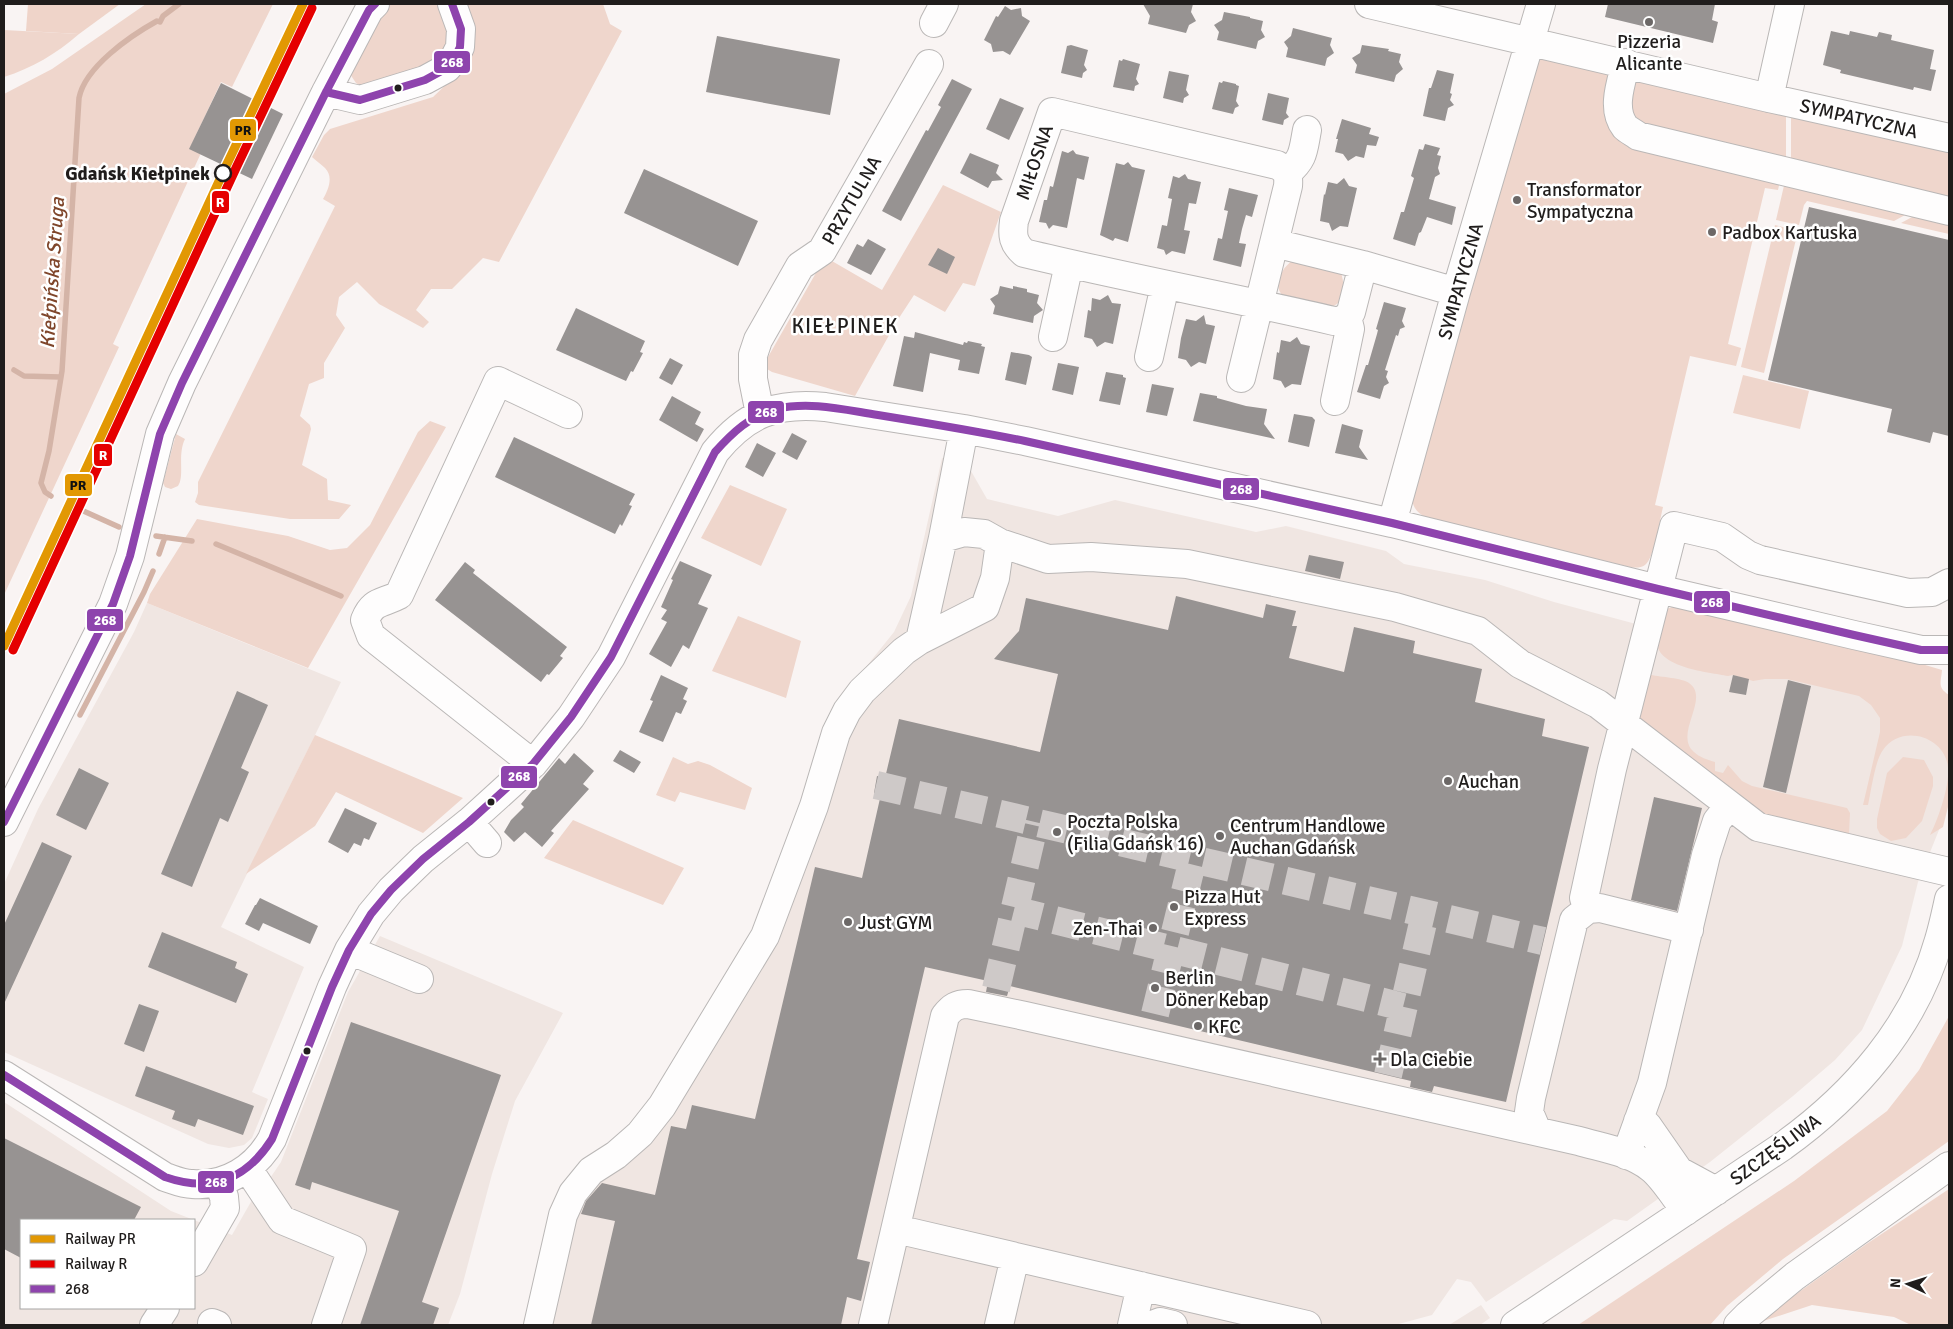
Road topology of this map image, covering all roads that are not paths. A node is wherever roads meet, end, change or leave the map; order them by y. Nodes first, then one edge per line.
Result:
1 (375, 4) edge
2 (452, 4) edge
3 (1369, 4) edge
4 (1541, 4) edge
5 (1790, 4) edge
6 (1531, 41) junction
7 (1626, 63) junction
8 (929, 64) dead end
9 (326, 92) junction
10 (1769, 98) junction
11 (1307, 130) dead end
12 (1949, 138) edge
13 (1287, 173) junction
14 (1949, 211) edge
15 (1274, 243) junction
16 (1069, 264) junction
17 (1363, 265) junction
18 (1165, 285) junction
19 (1456, 292) junction
20 (1258, 304) junction
21 (1347, 317) junction
22 (1053, 337) dead end
23 (1149, 357) dead end
24 (1241, 378) dead end
25 (1336, 401) dead end
26 (568, 414) dead end
27 (760, 414) junction
28 (964, 429) junction
29 (1392, 522) junction
30 (943, 538) junction
31 (1000, 542) junction
32 (1949, 583) edge
33 (1658, 589) junction
34 (920, 640) junction
35 (1921, 650) junction
36 (1949, 650) edge
37 (1949, 664) edge
38 (1623, 725) junction
39 (533, 764) junction
40 (1729, 806) junction
41 (4, 822) edge
42 (469, 822) junction
43 (487, 843) dead end
44 (1949, 872) edge
45 (1949, 899) edge
46 (1588, 909) junction
47 (1689, 930) junction
48 (349, 950) junction
49 (419, 979) dead end
50 (4, 1075) edge
51 (1638, 1122) junction
52 (1537, 1131) junction
53 (1626, 1155) junction
54 (1949, 1166) edge
55 (248, 1169) junction
56 (219, 1183) junction
57 (1716, 1191) junction
58 (1686, 1211) junction
59 (896, 1229) junction
60 (1016, 1257) junction
61 (195, 1260) edge
62 (1141, 1286) junction
63 (164, 1309) edge
64 (154, 1325) edge
65 (326, 1325) edge
66 (538, 1325) edge
67 (873, 1325) edge
68 (999, 1325) edge
69 (1132, 1325) edge
70 (1152, 1325) edge
71 (1172, 1325) edge
72 (1307, 1325) edge
73 (1515, 1325) edge
74 (1738, 1325) edge

1 - 9 main road
2 - 9 main road
3 - 6 main road
4 - 6 main road, SYMPATYCZNA
5 - 10 main road
6 - 7 main road, SYMPATYCZNA
6 - 19 main road, SYMPATYCZNA
7 - 10 main road, SYMPATYCZNA
7 - 14 main road
8 - 27 main road, PRZYTULNA
9 - 41 main road
10 - 12 main road, SYMPATYCZNA
11 - 13 main road
13 - 15 main road
13 - 16 main road, MIŁOSNA
15 - 17 main road
15 - 20 main road
16 - 18 main road, MIŁOSNA
16 - 22 main road
17 - 19 main road
17 - 21 main road
18 - 20 main road, MIŁOSNA
18 - 23 main road
19 - 29 main road, SYMPATYCZNA
20 - 21 main road, MIŁOSNA
20 - 24 main road
21 - 25 main road
26 - 39 main road
27 - 28 main road
27 - 39 main road
28 - 29 main road
28 - 30 main road
29 - 33 main road
30 - 31 main road
30 - 34 main road
31 - 34 main road
31 - 38 main road
32 - 33 main road
33 - 35 main road
33 - 38 main road
34 - 66 main road
35 - 36 main road
35 - 37 main road
38 - 40 main road
38 - 46 main road
39 - 42 main road
40 - 44 main road
40 - 47 main road
42 - 43 main road
42 - 48 main road
45 - 57 main road, SZCZĘŚLIWA
46 - 47 main road
46 - 52 main road
47 - 51 main road
48 - 49 main road
48 - 55 main road
50 - 56 main road
51 - 53 main road
51 - 57 main road
52 - 53 main road
52 - 59 main road
53 - 58 main road
54 - 74 main road
55 - 56 main road
55 - 65 main road
56 - 61 main road
57 - 58 main road, SZCZĘŚLIWA
58 - 73 main road, SZCZĘŚLIWA
59 - 60 main road
59 - 67 main road
60 - 62 main road
60 - 68 main road
62 - 69 main road
62 - 72 main road
63 - 64 main road
70 - 71 main road

